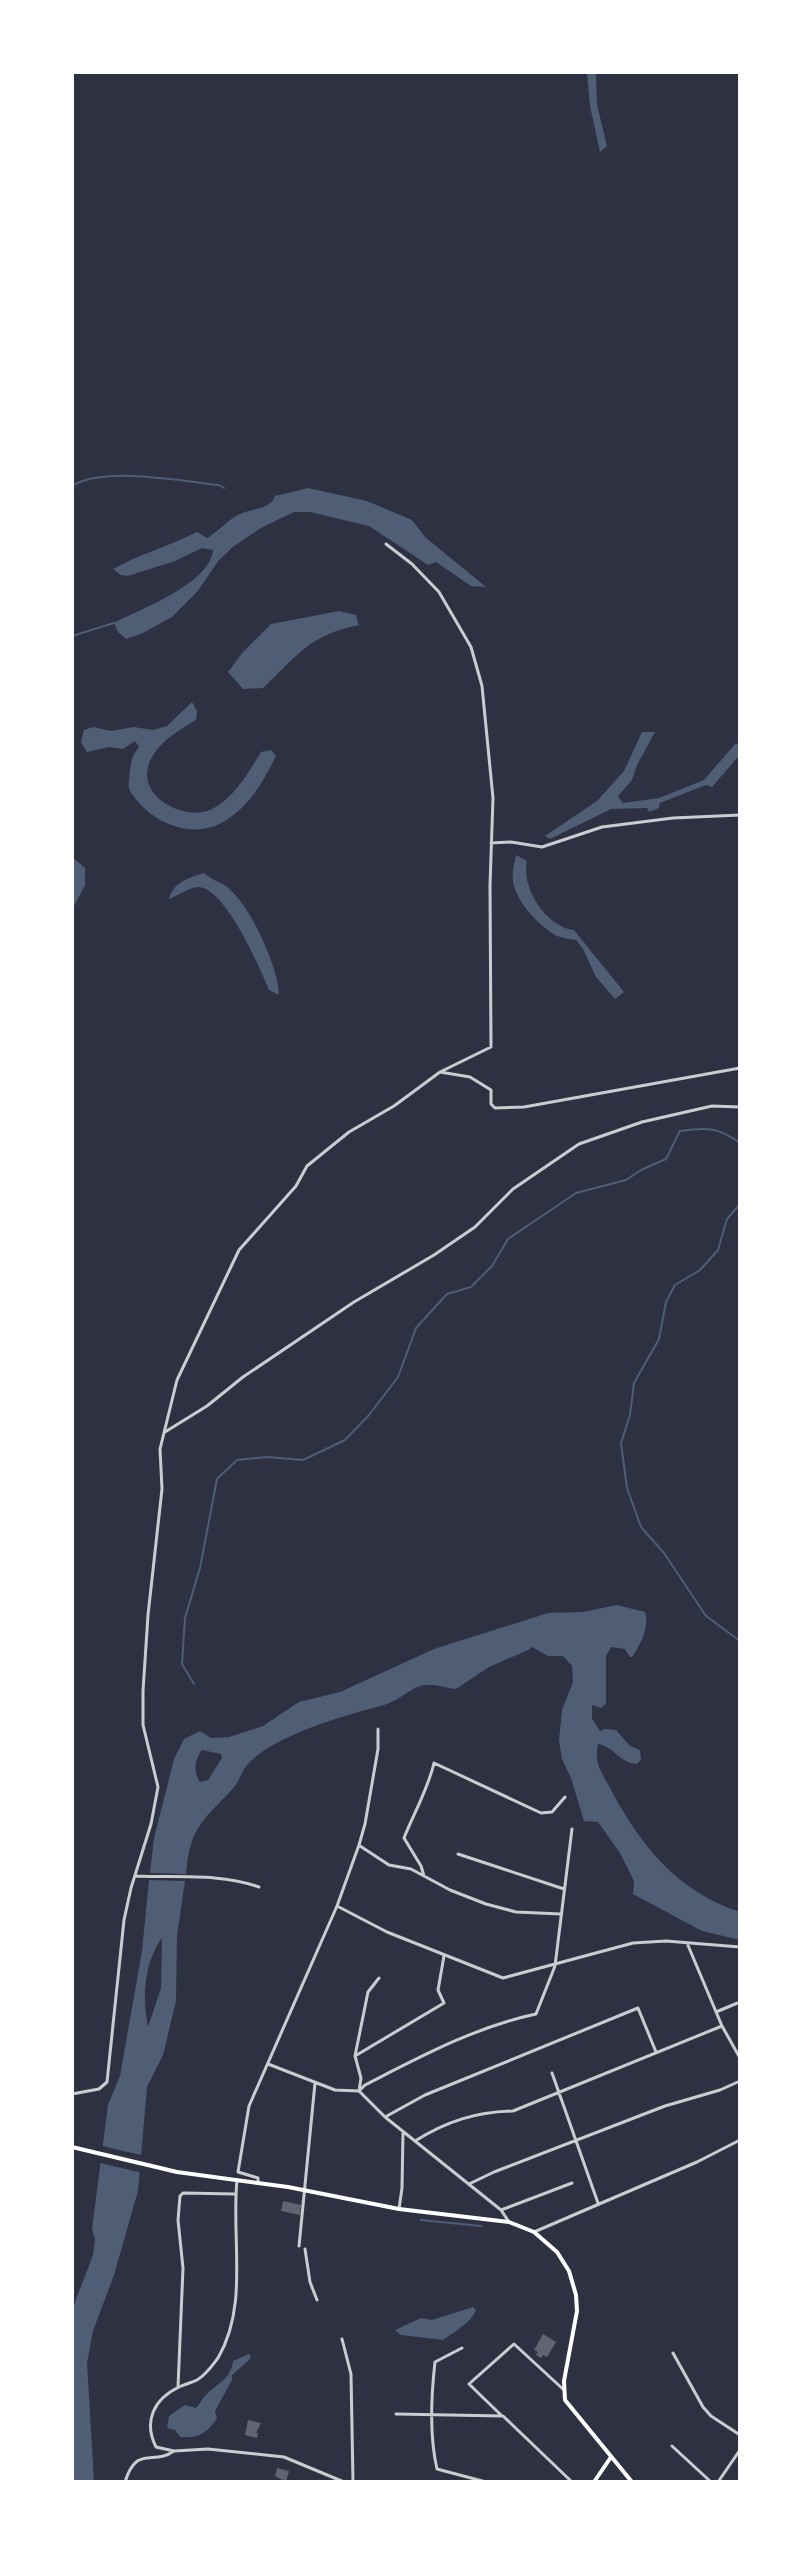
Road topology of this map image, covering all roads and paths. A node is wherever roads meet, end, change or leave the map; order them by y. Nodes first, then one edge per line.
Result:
1 (386, 544) dead end
2 (740, 815) edge
3 (491, 843) junction
4 (740, 1068) edge
5 (440, 1072) junction
6 (740, 1107) edge
7 (164, 1432) junction
8 (378, 1729) dead end
9 (565, 1797) dead end
10 (572, 1829) dead end
11 (359, 1845) junction
12 (458, 1854) dead end
13 (135, 1876) junction
14 (424, 1876) junction
15 (259, 1887) dead end
16 (564, 1889) junction
17 (337, 1906) junction
18 (561, 1914) junction
19 (687, 1943) junction
20 (740, 1947) edge
21 (444, 1954) junction
22 (555, 1966) junction
23 (379, 1978) dead end
24 (740, 2002) edge
25 (716, 2012) junction
26 (722, 2026) junction
27 (656, 2052) junction
28 (355, 2056) junction
29 (740, 2058) edge
30 (267, 2063) junction
31 (552, 2073) dead end
32 (740, 2081) edge
33 (315, 2082) junction
34 (359, 2091) junction
35 (560, 2093) junction
36 (72, 2094) edge
37 (385, 2117) junction
38 (403, 2131) junction
39 (740, 2140) edge
40 (415, 2141) junction
41 (577, 2141) junction
42 (72, 2147) edge
43 (237, 2180) junction
44 (258, 2183) junction
45 (572, 2183) dead end
46 (469, 2184) junction
47 (305, 2190) junction
48 (236, 2194) junction
49 (598, 2203) junction
50 (399, 2209) junction
51 (501, 2210) junction
52 (509, 2222) junction
53 (534, 2232) junction
54 (299, 2246) dead end
55 (305, 2249) dead end
56 (317, 2300) dead end
57 (342, 2339) dead end
58 (462, 2348) dead end
59 (673, 2353) dead end
60 (178, 2387) junction
61 (564, 2390) junction
62 (432, 2413) junction
63 (396, 2414) dead end
64 (503, 2416) junction
65 (740, 2435) edge
66 (672, 2446) dead end
67 (740, 2450) edge
68 (174, 2451) junction
69 (611, 2457) junction
70 (125, 2482) edge
71 (344, 2482) edge
72 (353, 2482) edge
73 (486, 2482) edge
74 (572, 2482) edge
75 (594, 2482) edge
76 (632, 2482) edge
77 (711, 2482) edge
78 (718, 2482) edge

1 - 3 street
2 - 3 street
3 - 5 street
4 - 5 street
5 - 7 street
6 - 7 street
7 - 13 street
8 - 11 street
9 - 14 street
10 - 16 street
11 - 14 street
11 - 17 street
12 - 16 street
13 - 15 street
13 - 36 street
14 - 18 street
16 - 18 street
17 - 21 street
17 - 30 street
18 - 22 street
19 - 20 street
19 - 22 street
19 - 25 street
21 - 22 street
21 - 28 street
22 - 34 street
23 - 28 street
24 - 25 street
25 - 26 street
26 - 27 street
26 - 29 street
27 - 35 street
27 - 37 street
28 - 34 street
30 - 33 street
30 - 44 street
31 - 35 street
32 - 41 street
33 - 34 street
33 - 47 street
34 - 37 street
35 - 40 street
35 - 41 street
37 - 38 street
38 - 40 street
38 - 50 street
39 - 49 street
40 - 46 street
41 - 46 street
41 - 49 street
42 - 43 main road
43 - 44 main road
43 - 48 street
44 - 47 main road
45 - 51 street
46 - 51 street
47 - 50 main road
47 - 54 street
48 - 60 street
48 - 60 street
49 - 53 street
50 - 52 main road
51 - 52 street
52 - 53 main road
53 - 61 main road
55 - 56 street
57 - 72 street
58 - 62 street
59 - 65 street
60 - 68 street
61 - 64 street
61 - 69 main road
62 - 63 street
62 - 64 street
62 - 73 street
64 - 74 street
66 - 77 street
67 - 78 street
68 - 70 street
68 - 71 street
69 - 75 main road
69 - 76 main road

